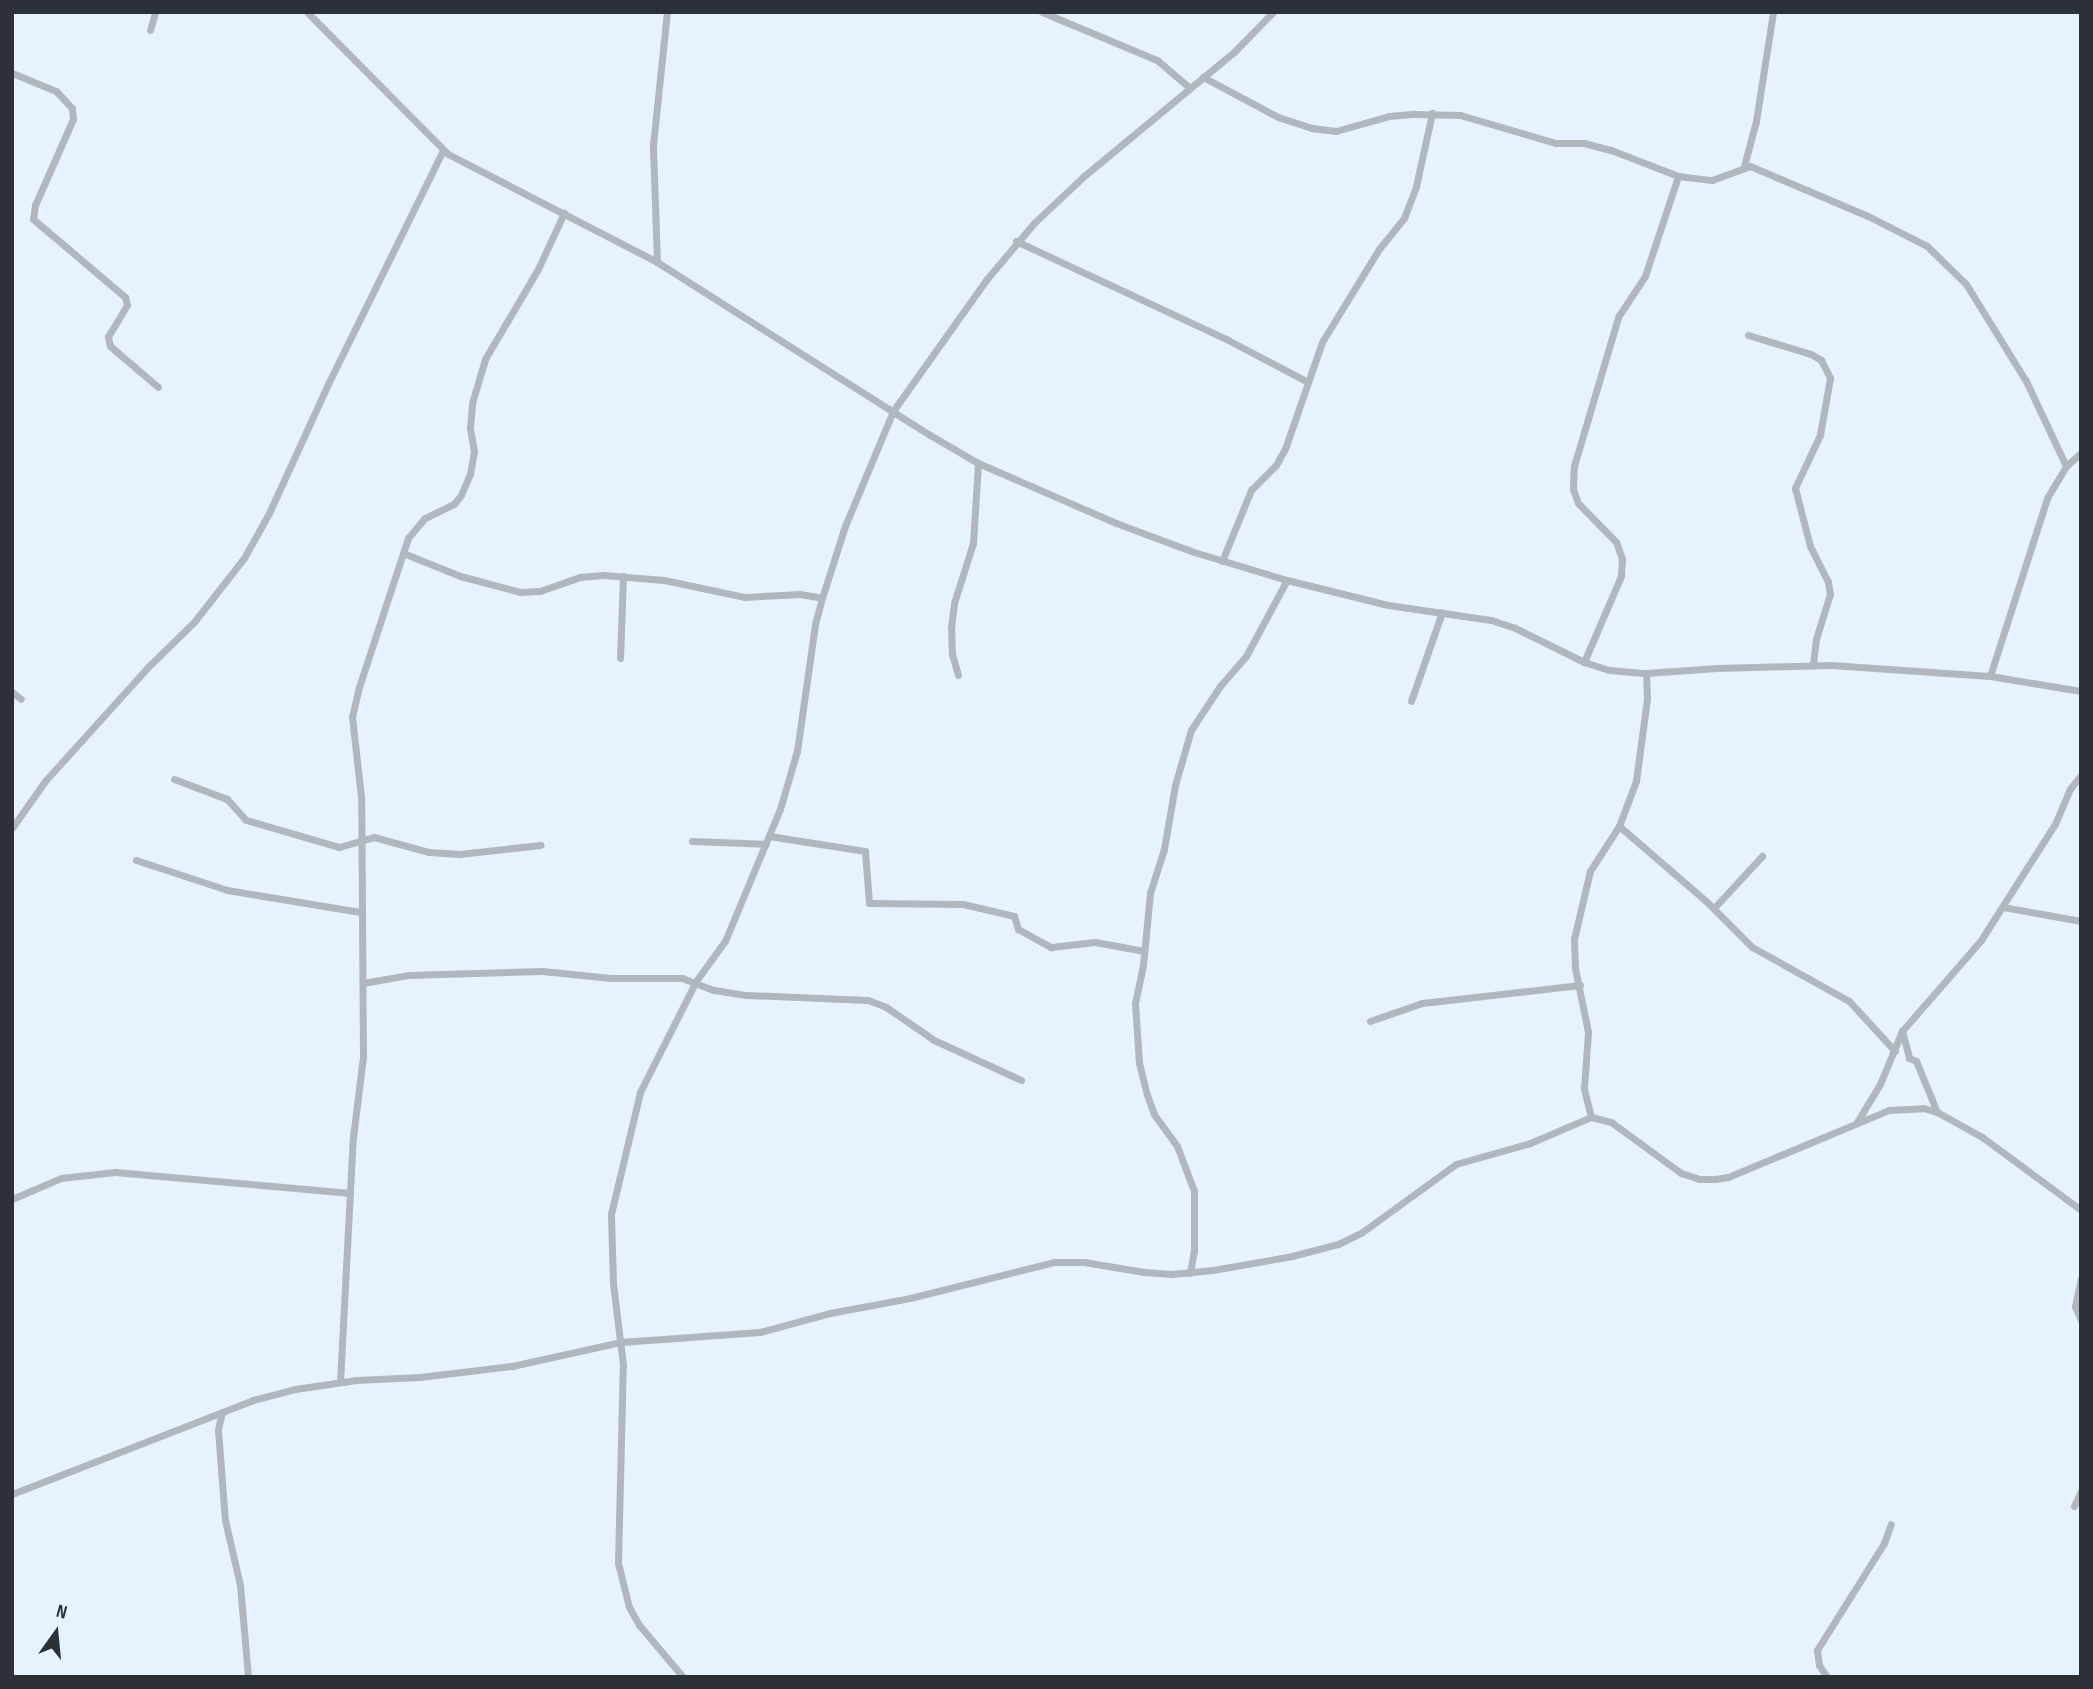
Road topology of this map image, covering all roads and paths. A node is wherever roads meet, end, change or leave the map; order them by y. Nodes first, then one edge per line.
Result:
1 (155, 12) edge
2 (307, 12) edge
3 (667, 12) edge
4 (1042, 12) edge
5 (1273, 12) edge
6 (1773, 12) edge
7 (150, 30) dead end
8 (12, 73) edge
9 (1203, 76) junction
10 (1190, 88) junction
11 (1432, 113) junction
12 (443, 150) junction
13 (1744, 166) junction
14 (1678, 176) junction
15 (564, 214) junction
16 (1016, 241) junction
17 (657, 262) junction
18 (1748, 335) dead end
19 (1308, 382) junction
20 (158, 387) dead end
21 (893, 411) junction
22 (2081, 453) edge
23 (978, 463) junction
24 (2066, 466) junction
25 (402, 553) junction
26 (1222, 561) junction
27 (624, 576) junction
28 (1287, 580) junction
29 (822, 598) junction
30 (1442, 612) junction
31 (620, 658) dead end
32 (1584, 662) junction
33 (1814, 665) junction
34 (1646, 673) junction
35 (958, 675) dead end
36 (1990, 676) junction
37 (2081, 691) edge
38 (12, 692) edge
39 (21, 699) dead end
40 (1411, 701) dead end
41 (2081, 775) edge
42 (174, 779) dead end
43 (1619, 826) junction
44 (12, 828) edge
45 (769, 835) junction
46 (362, 841) junction
47 (692, 841) dead end
48 (766, 844) junction
49 (541, 845) dead end
50 (1762, 856) dead end
51 (136, 860) dead end
52 (2003, 907) junction
53 (1714, 908) junction
54 (360, 912) junction
55 (2081, 921) edge
56 (1144, 951) junction
57 (696, 981) junction
58 (363, 983) junction
59 (1580, 985) junction
60 (1370, 1021) dead end
61 (1902, 1031) junction
62 (1895, 1051) junction
63 (1021, 1080) dead end
64 (1937, 1111) junction
65 (1591, 1117) junction
66 (1857, 1122) junction
67 (350, 1193) junction
68 (12, 1199) edge
69 (2081, 1210) edge
70 (1190, 1273) junction
71 (2081, 1278) edge
72 (2081, 1320) edge
73 (621, 1342) junction
74 (340, 1381) junction
75 (222, 1412) junction
76 (2081, 1490) edge
77 (12, 1494) edge
78 (2074, 1506) dead end
79 (1891, 1524) dead end
80 (248, 1677) edge
81 (683, 1677) edge
82 (1827, 1677) edge

1 - 7 street
2 - 12 street
3 - 17 street
4 - 10 street
5 - 9 street
6 - 13 street
8 - 20 street
9 - 10 street
9 - 11 street
10 - 16 street
11 - 14 street
11 - 19 street
12 - 15 street
12 - 44 street
13 - 14 street
13 - 24 street
14 - 32 street
15 - 17 street
15 - 25 street
16 - 19 street
16 - 21 street
17 - 21 street
18 - 33 street
19 - 26 street
21 - 23 street
21 - 29 street
22 - 24 street
23 - 26 street
23 - 35 street
24 - 36 street
25 - 27 street
25 - 46 street
26 - 28 street
27 - 29 street
27 - 31 street
28 - 30 street
28 - 56 street
29 - 45 street
30 - 32 street
30 - 40 street
32 - 34 street
33 - 34 street
33 - 36 street
34 - 43 street
36 - 37 street
38 - 39 street
41 - 52 street
42 - 46 street
43 - 53 street
43 - 59 street
45 - 48 street
45 - 56 street
46 - 49 street
46 - 54 street
47 - 48 street
48 - 57 street
50 - 53 street
51 - 54 street
52 - 55 street
52 - 61 street
53 - 62 street
54 - 58 street
56 - 70 street
57 - 58 street
57 - 63 street
57 - 73 street
58 - 67 street
59 - 60 street
59 - 65 street
61 - 62 street
61 - 64 street
62 - 66 street
64 - 66 street
64 - 69 street
65 - 66 street
65 - 70 street
67 - 68 street
67 - 74 street
70 - 73 street
71 - 72 street
73 - 74 street
73 - 81 street
74 - 75 street
75 - 77 street
75 - 80 street
76 - 78 street
79 - 82 street

